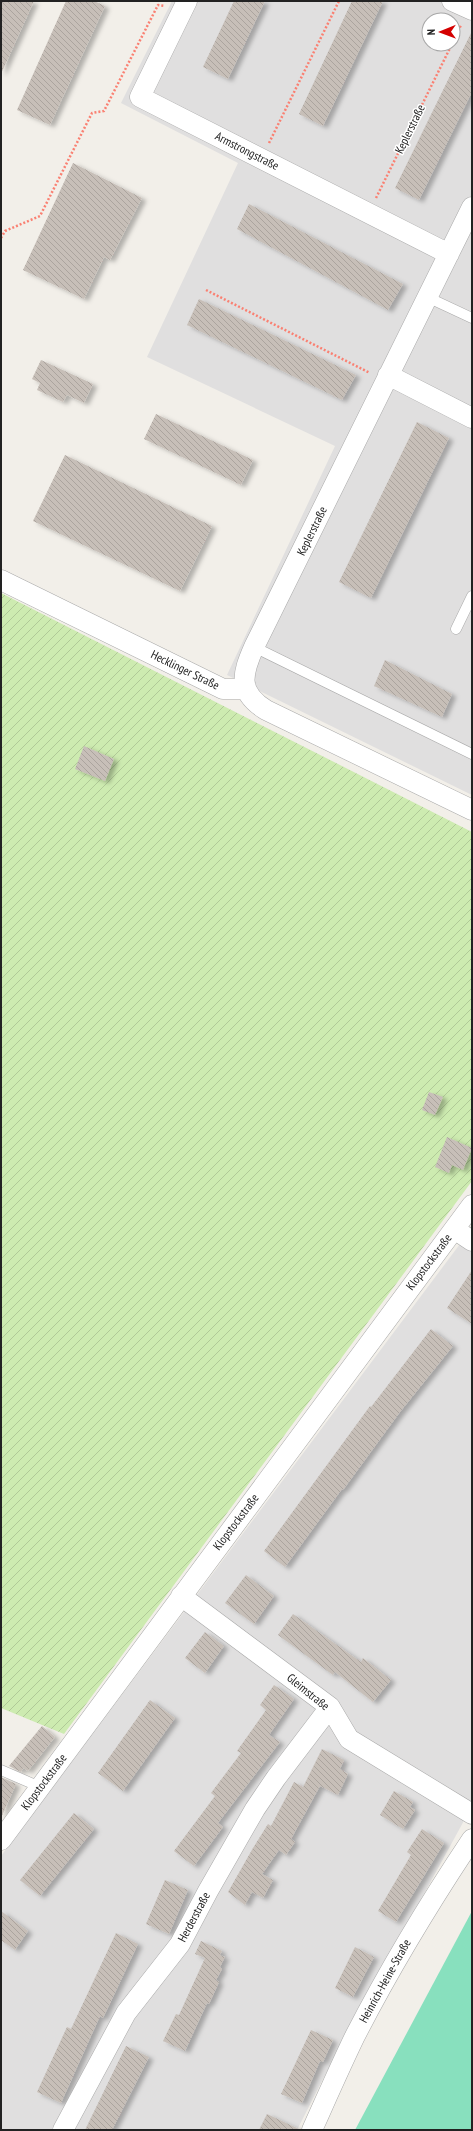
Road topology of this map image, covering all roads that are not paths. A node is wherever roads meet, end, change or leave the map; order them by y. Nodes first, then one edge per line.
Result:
1 (452, 1) edge
2 (185, 6) edge
3 (472, 10) edge
4 (472, 207) edge
5 (449, 254) junction
6 (427, 297) junction
7 (472, 318) edge
8 (388, 375) junction
9 (472, 418) edge
10 (1, 580) edge
11 (472, 596) edge
12 (456, 629) dead end
13 (254, 647) junction
14 (245, 689) junction
15 (472, 754) edge
16 (472, 810) edge
17 (472, 1204) edge
18 (454, 1229) junction
19 (472, 1241) edge
20 (182, 1596) junction
21 (330, 1707) junction
22 (1, 1770) edge
23 (40, 1787) junction
24 (472, 1814) edge
25 (472, 1839) edge
26 (1, 1840) edge
27 (63, 2130) edge
28 (312, 2130) edge

1 - 3 street
2 - 5 street, Armstrongstraße
4 - 5 street, Keplerstraße
5 - 6 street, Keplerstraße
6 - 7 lane
6 - 8 street, Keplerstraße
8 - 9 street
8 - 13 street, Keplerstraße
10 - 14 street, Hecklinger Straße
11 - 12 lane
13 - 14 street, Keplerstraße
13 - 15 lane
14 - 16 street
17 - 18 street, Klopstockstraße
18 - 19 street
18 - 20 street, Klopstockstraße
20 - 21 street, Gleimstraße
20 - 23 street, Klopstockstraße
21 - 24 street, Gleimstraße
21 - 27 street, Herderstraße
22 - 23 lane
23 - 26 street, Klopstockstraße
25 - 28 street, Heinrich-Heine-Straße

